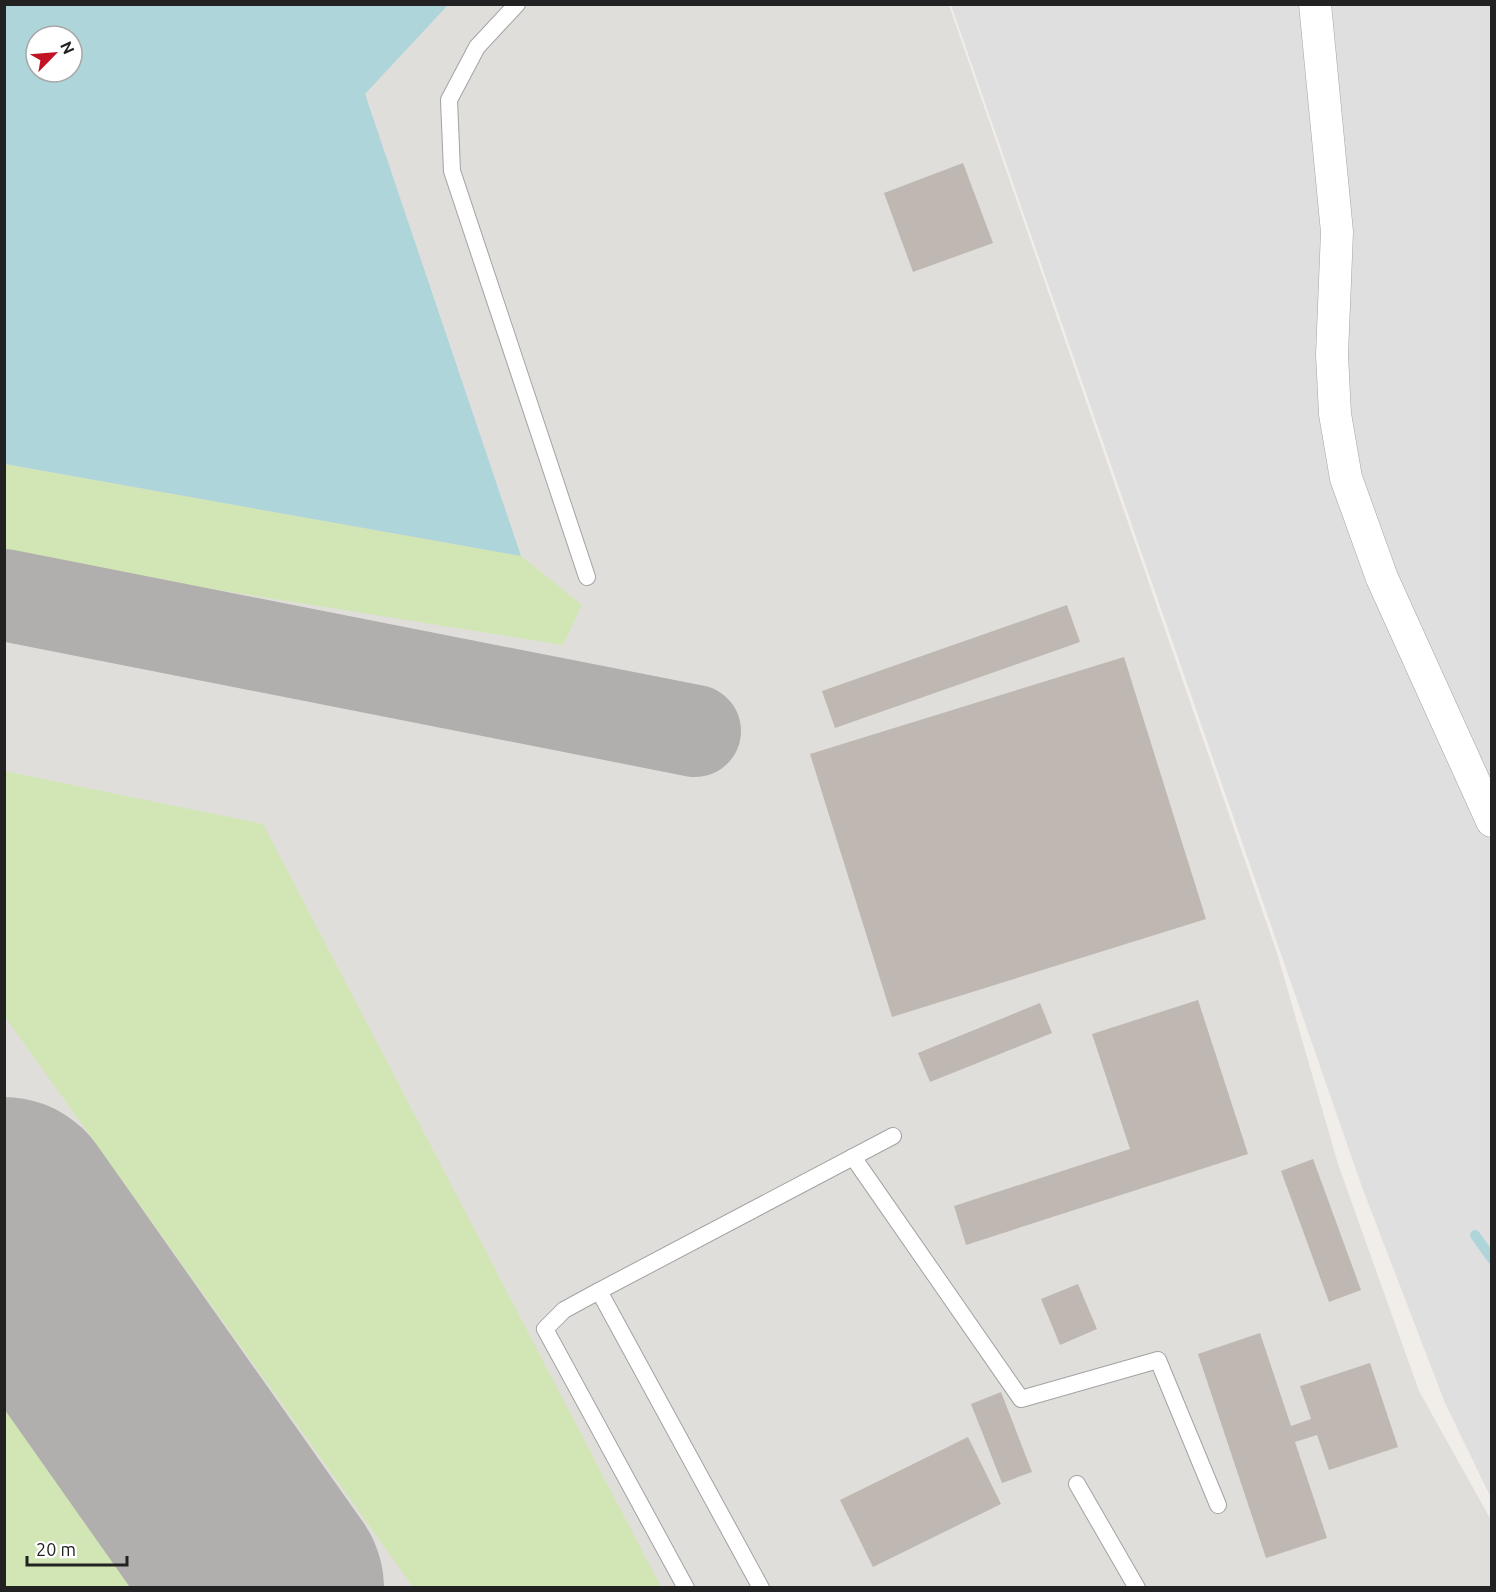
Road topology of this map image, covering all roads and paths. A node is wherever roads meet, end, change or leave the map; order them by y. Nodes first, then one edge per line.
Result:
1 (517, 4) edge
2 (1315, 4) edge
3 (587, 577) dead end
4 (1491, 821) edge
5 (893, 1136) dead end
6 (853, 1157) junction
7 (599, 1291) junction
8 (1077, 1484) dead end
9 (1218, 1505) dead end
10 (686, 1587) edge
11 (761, 1587) edge
12 (1137, 1587) edge

1 - 3 lane
2 - 4 street
5 - 6 lane
6 - 7 lane
6 - 9 lane
7 - 10 lane
7 - 11 lane
8 - 12 lane

